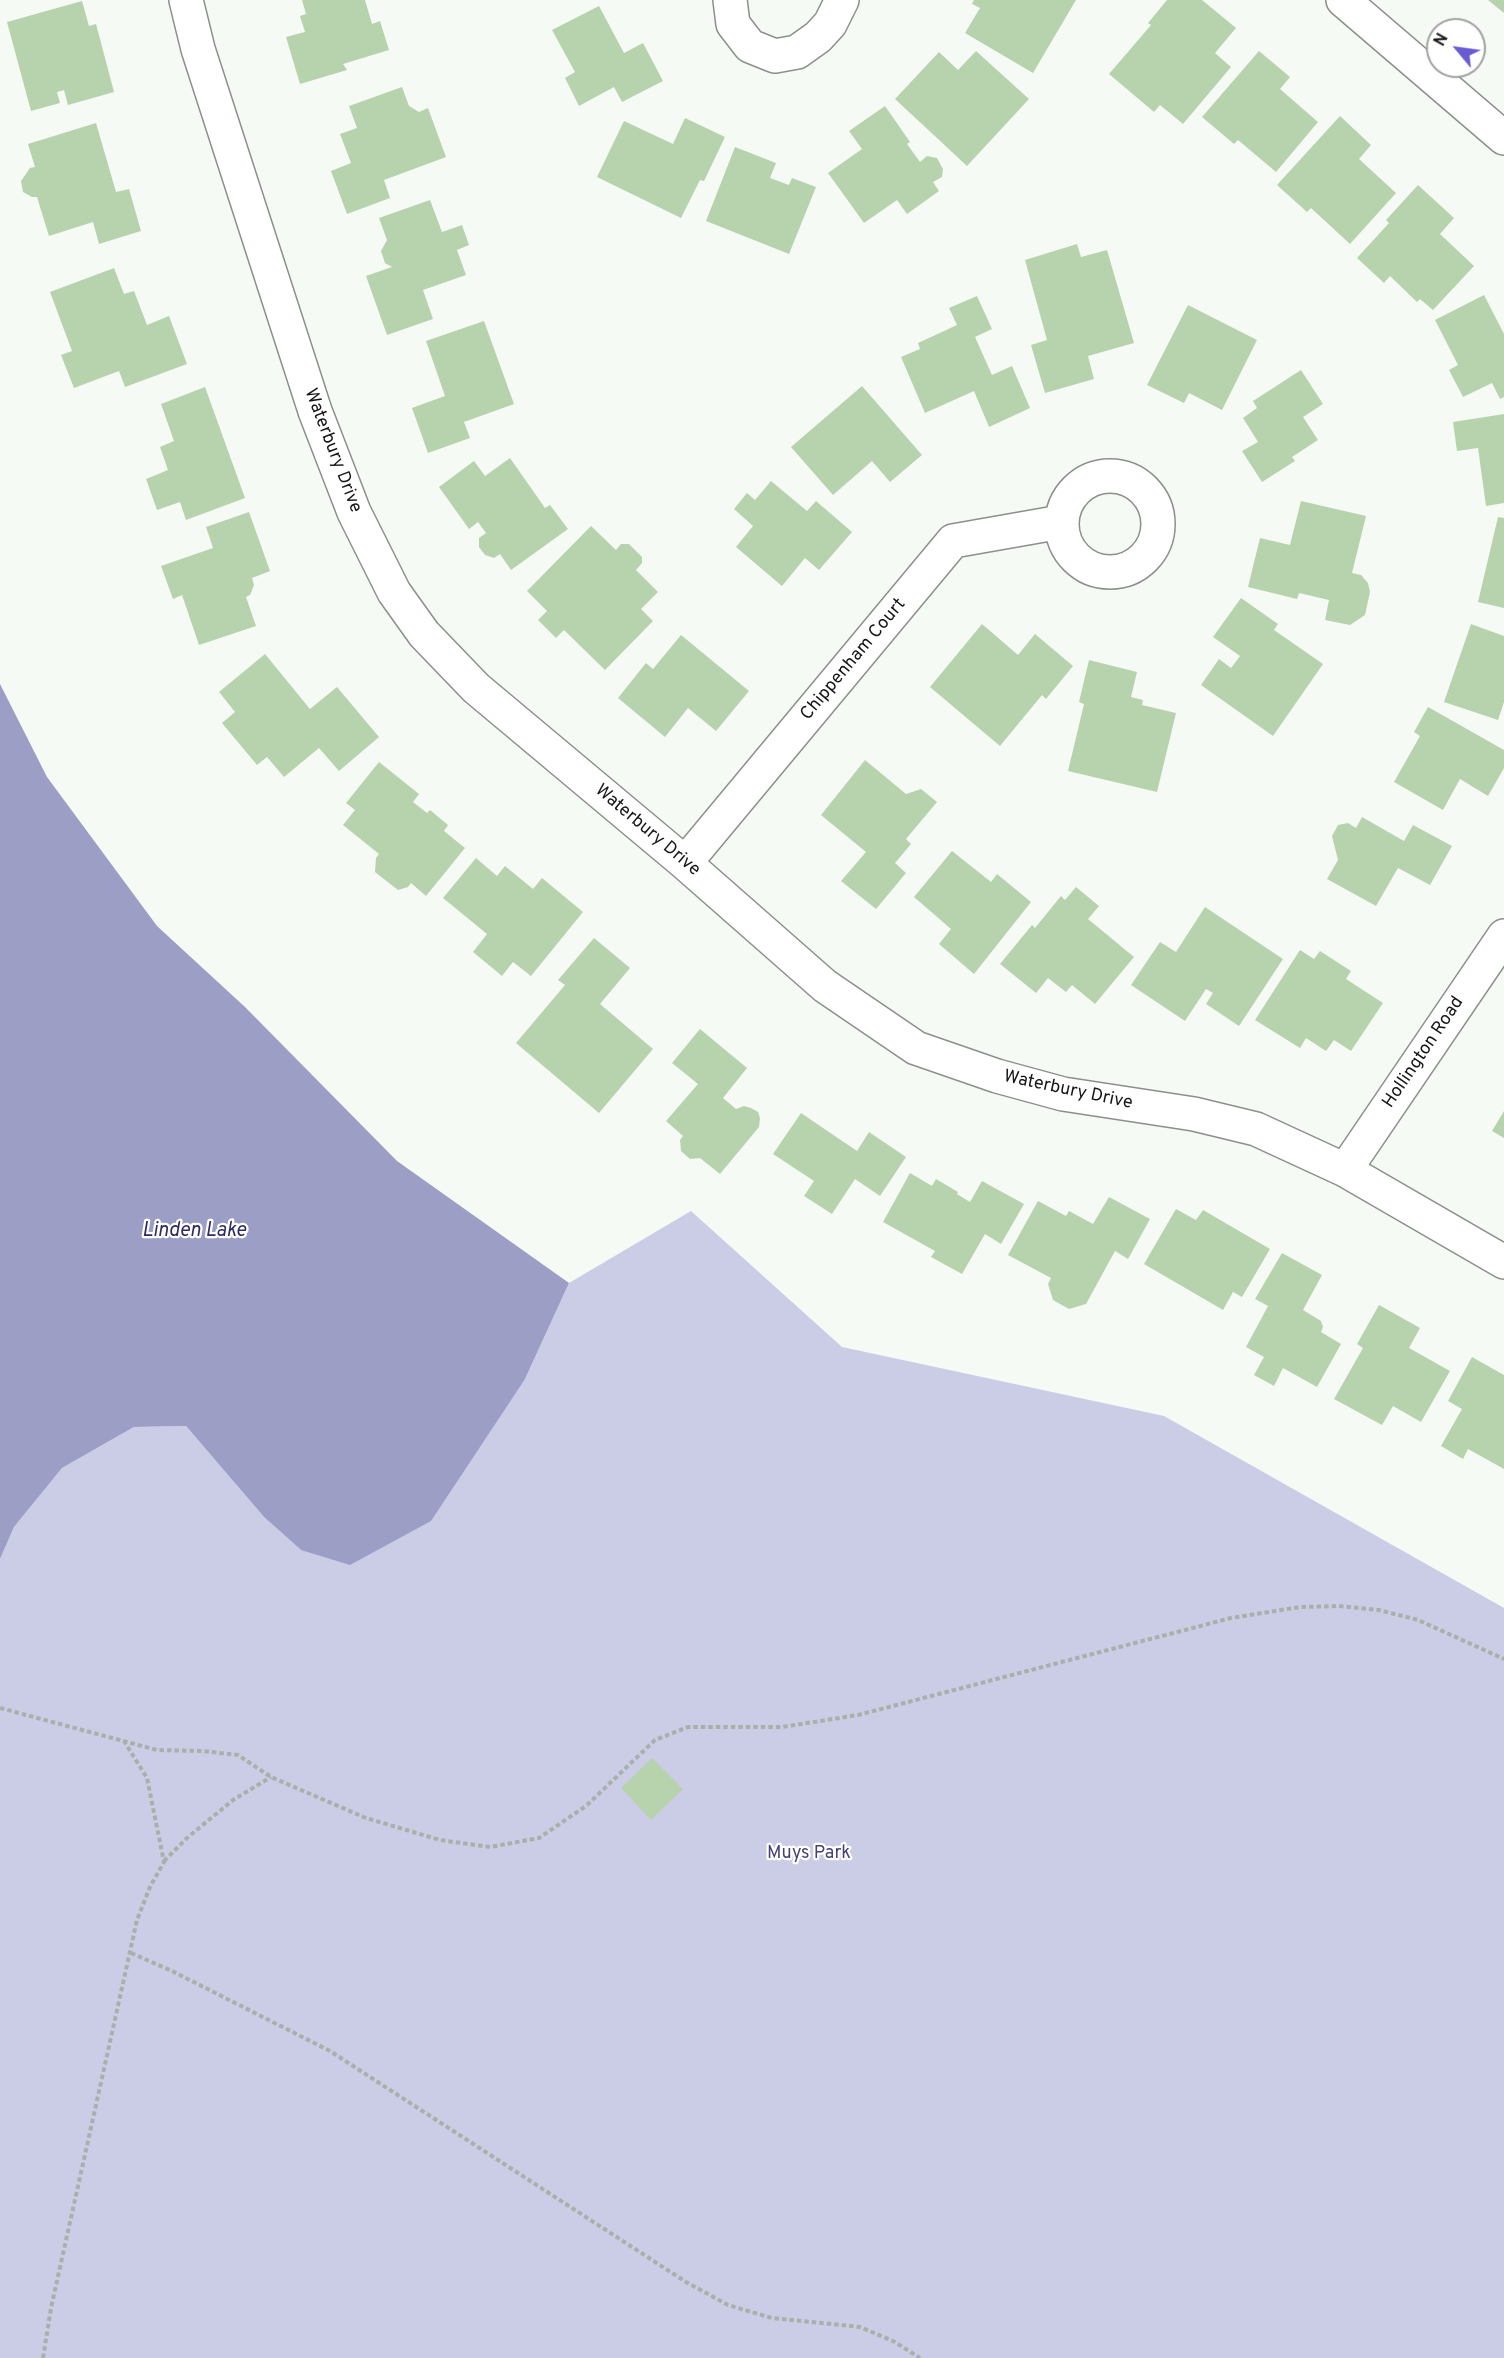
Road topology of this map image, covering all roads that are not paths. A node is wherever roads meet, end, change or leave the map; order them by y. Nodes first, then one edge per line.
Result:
1 (186, 0) edge
2 (730, 0) edge
3 (842, 0) edge
4 (1343, 0) edge
5 (1504, 138) edge
6 (1061, 522) dead end
7 (685, 863) junction
8 (1504, 936) edge
9 (1345, 1170) junction
10 (1504, 1262) edge

1 - 7 street, Waterbury Drive
2 - 3 street
4 - 5 street
6 - 7 street, Chippenham Court
7 - 9 street, Waterbury Drive
8 - 9 street, Hollington Road
9 - 10 street, Waterbury Drive

